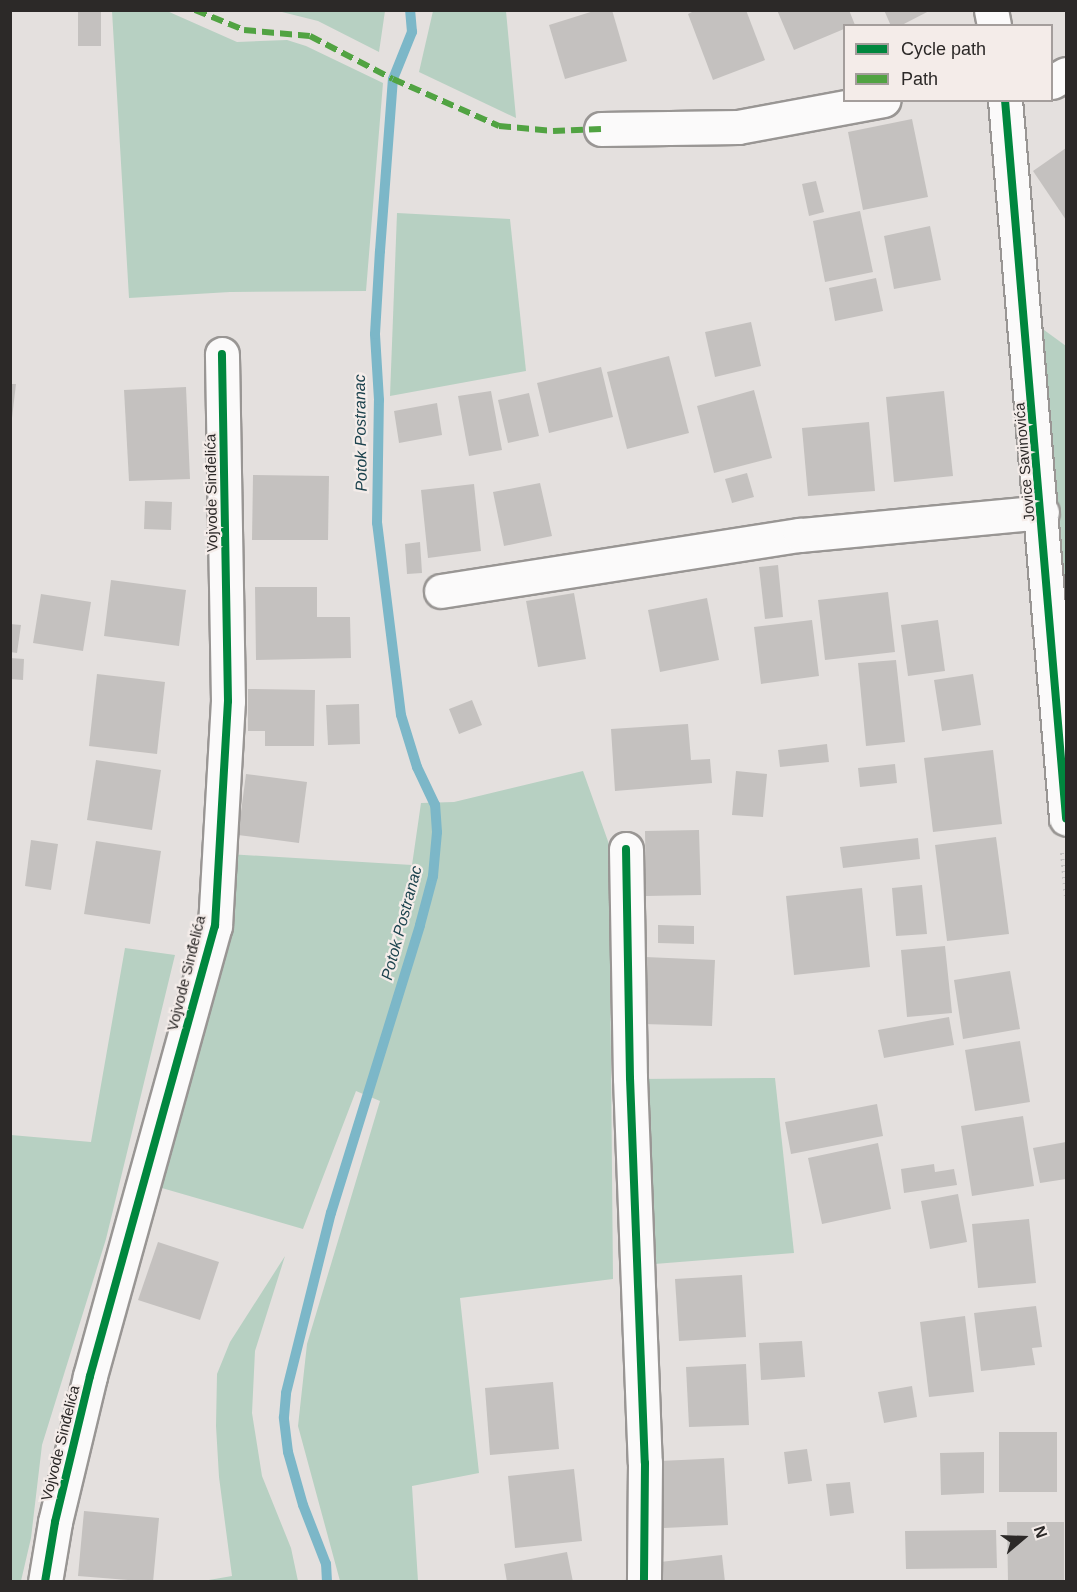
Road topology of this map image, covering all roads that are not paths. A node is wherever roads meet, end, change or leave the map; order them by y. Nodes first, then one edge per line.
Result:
1 (873, 102) edge
2 (1001, 102) edge
3 (601, 129) dead end
4 (222, 354) dead end
5 (1042, 512) junction
6 (441, 591) dead end
7 (1066, 818) edge
8 (626, 849) dead end
9 (45, 1581) edge
10 (644, 1581) edge

1 - 3 street
2 - 5 street, Jovice Savinovića
4 - 9 street, Vojvode Sinđelića
5 - 6 street
5 - 7 street, Jovice Savinovića
8 - 10 street

